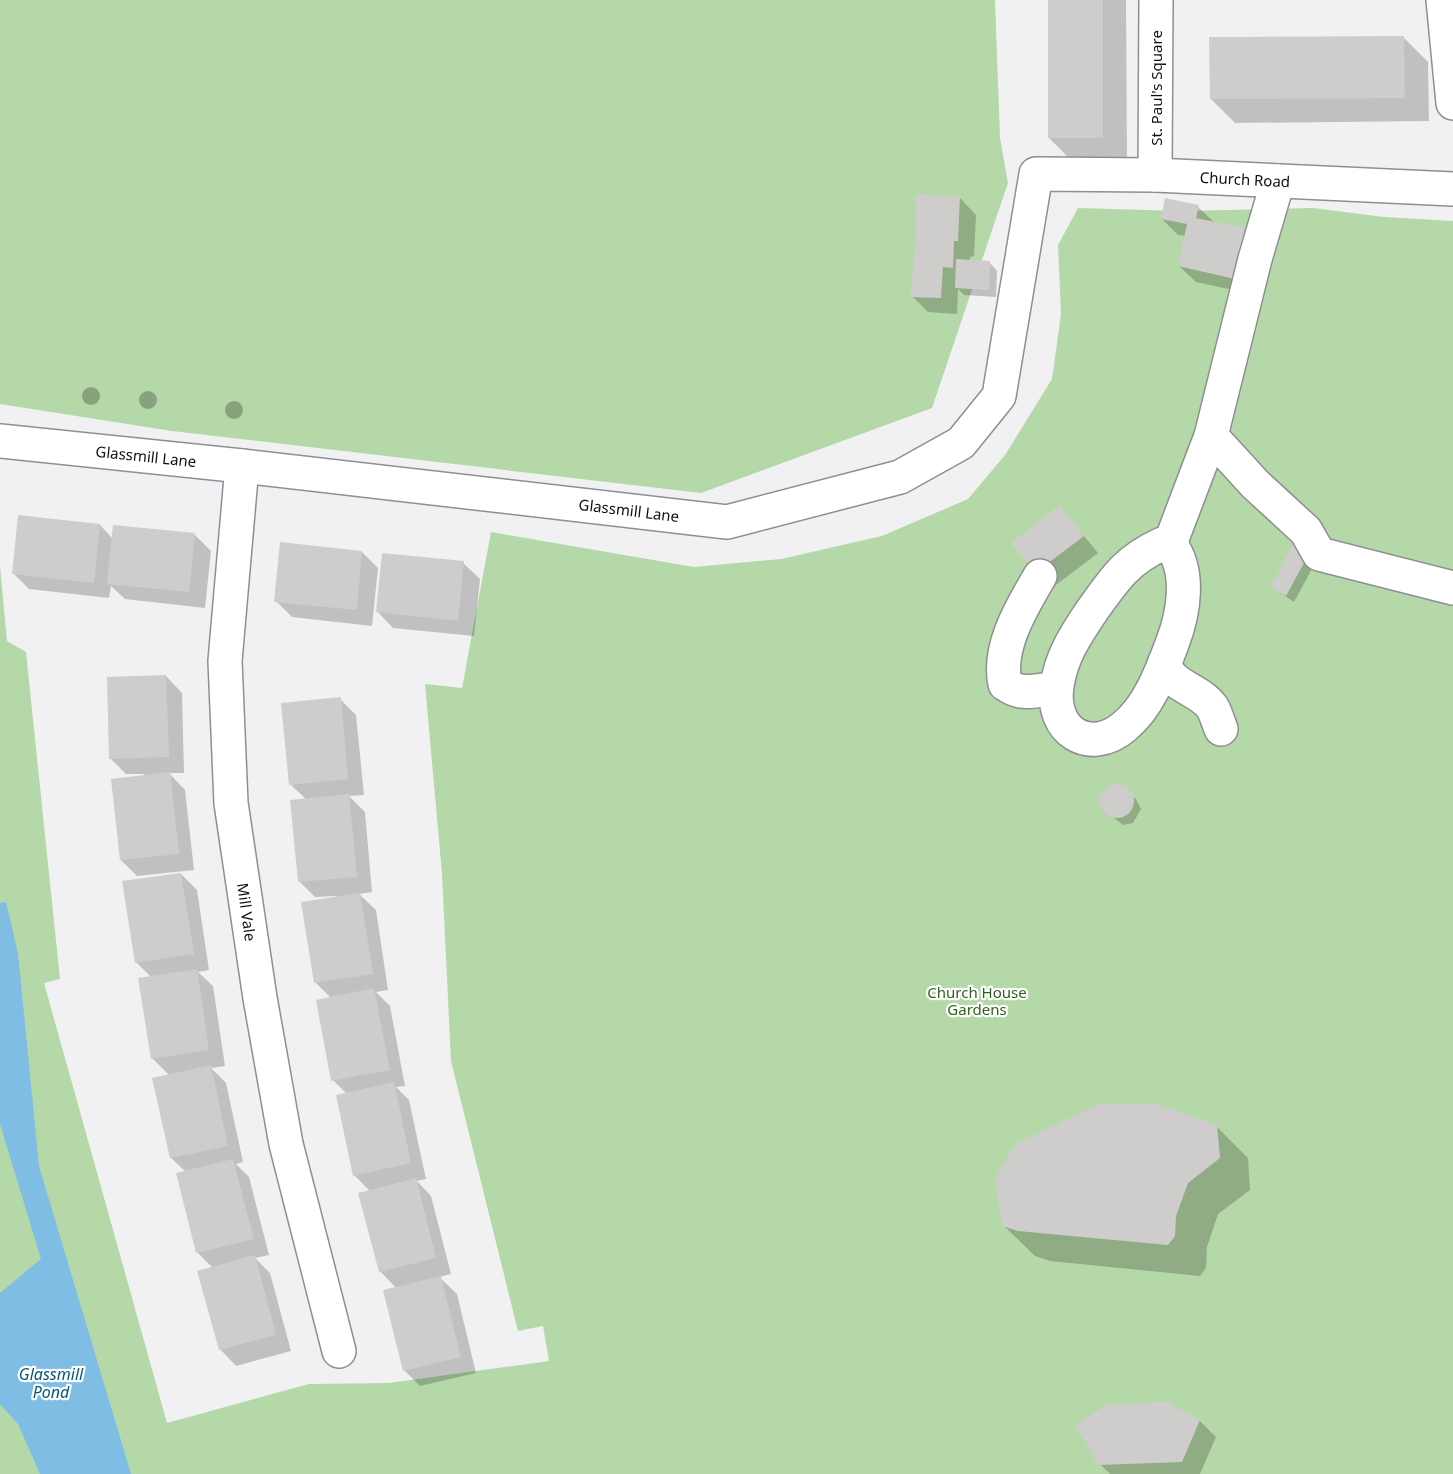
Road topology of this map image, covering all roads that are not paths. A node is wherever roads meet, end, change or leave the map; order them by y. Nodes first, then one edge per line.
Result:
1 (1156, 0) edge
2 (1443, 0) edge
3 (1453, 103) edge
4 (1036, 174) joint
5 (1155, 175) junction
6 (1278, 181) junction
7 (1453, 189) edge
8 (1211, 436) junction
9 (0, 441) edge
10 (242, 466) junction
11 (1170, 543) junction
12 (1040, 576) dead end
13 (1453, 588) edge
14 (1165, 662) junction
15 (1056, 690) junction
16 (1221, 729) dead end
17 (339, 1351) dead end

1 - 5 street, St. Paul's Square
2 - 3 street
4 - 5 street, Church Road
4 - 10 street, Glassmill Lane
5 - 6 street, Church Road
6 - 7 street, Church Road
6 - 8 street
8 - 11 street
8 - 13 street
9 - 10 street, Glassmill Lane
10 - 17 street, Mill Vale
11 - 14 street
11 - 15 street
12 - 15 street
14 - 15 street
14 - 16 street

